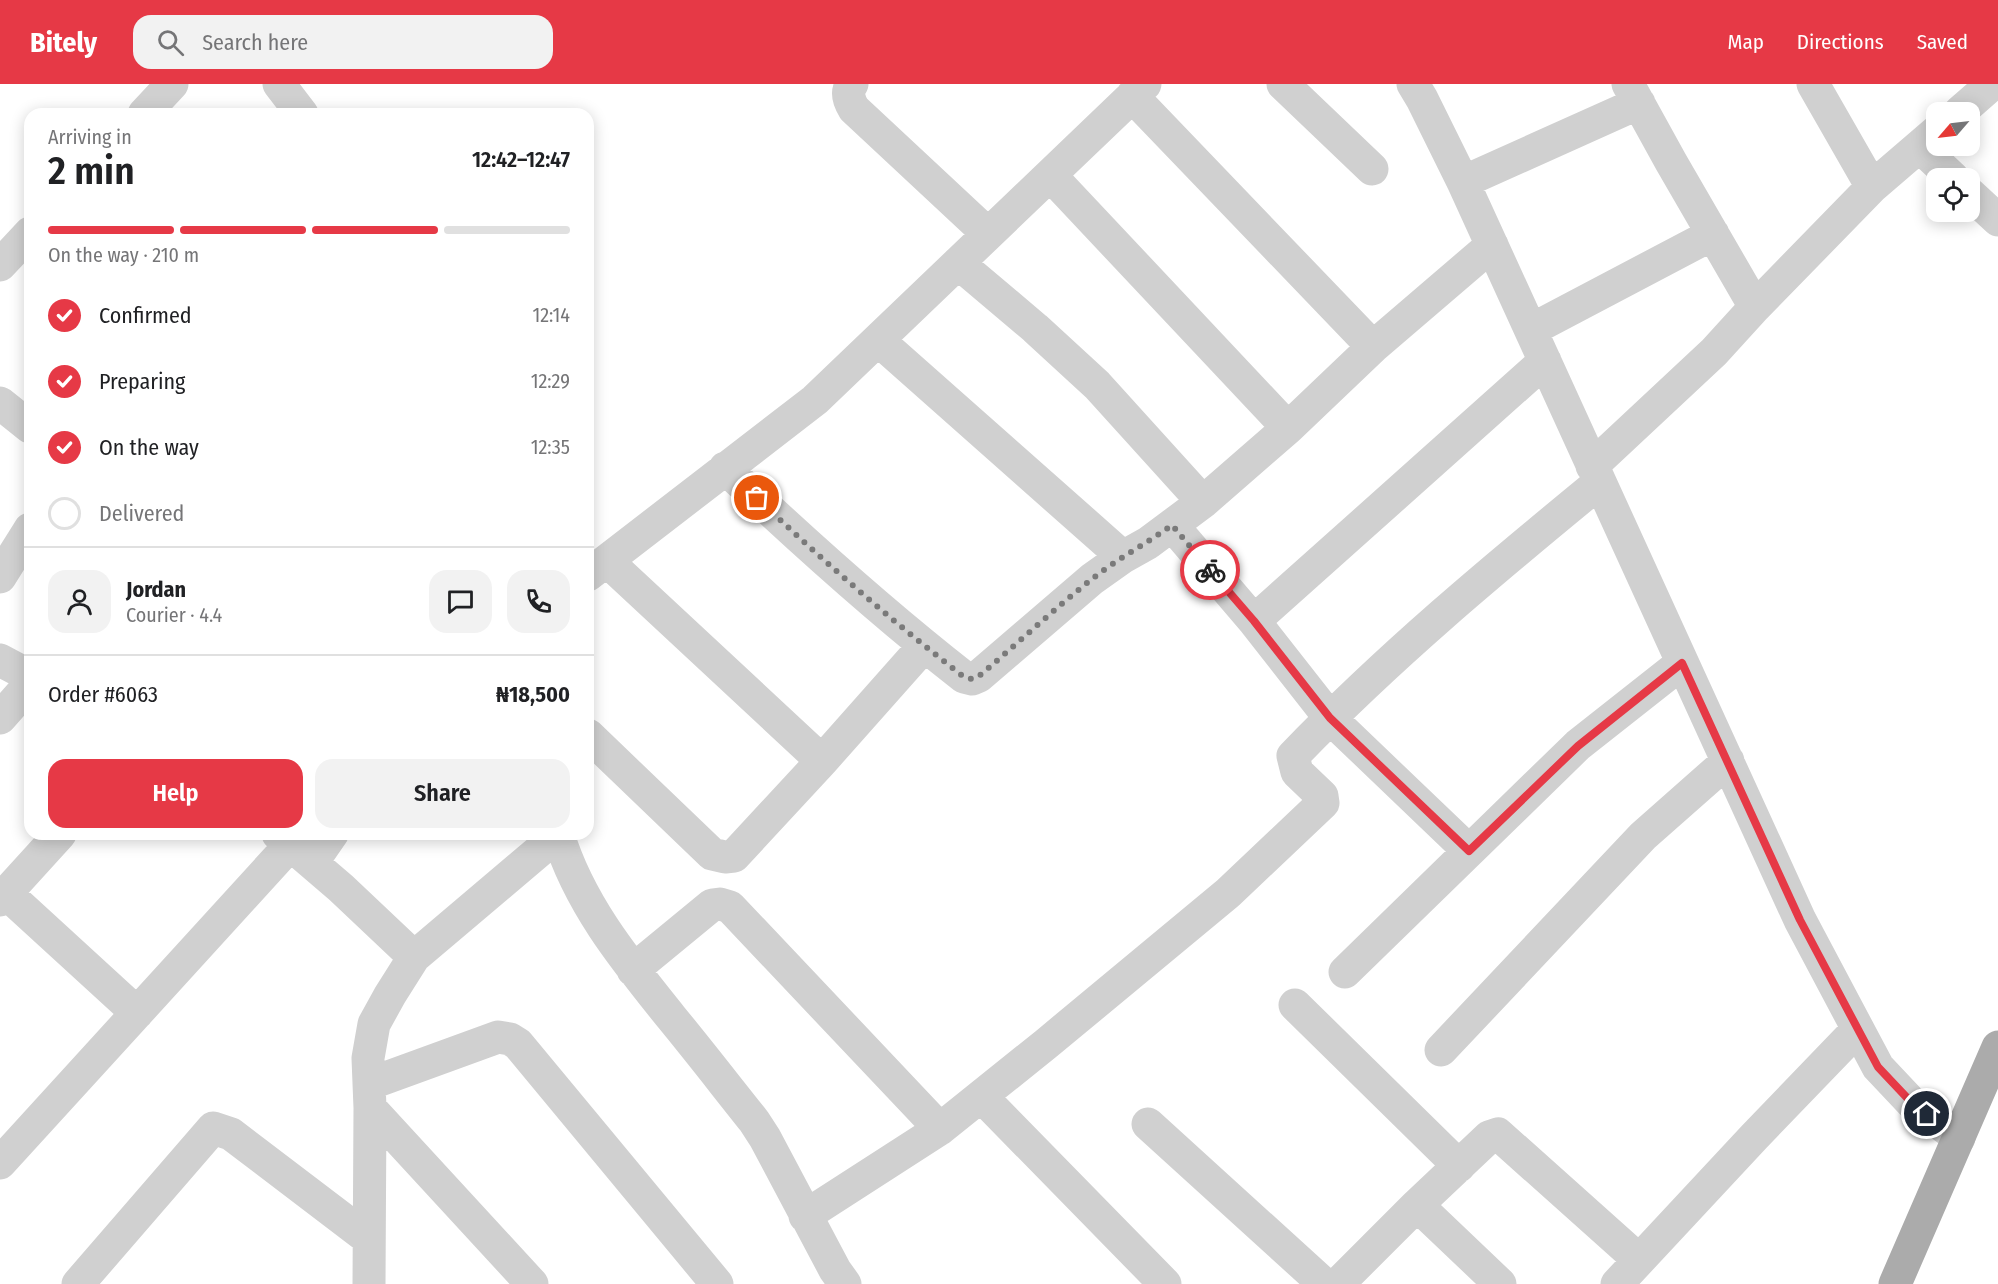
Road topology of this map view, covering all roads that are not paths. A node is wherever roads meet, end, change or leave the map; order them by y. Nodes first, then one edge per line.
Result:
1 (172, 84) edge
2 (279, 84) edge
3 (852, 84) edge
4 (1283, 84) edge
5 (1413, 84) edge
6 (1813, 84) edge
7 (1992, 84) edge
8 (1139, 90) edge
9 (1633, 94) edge
10 (1971, 102) edge
11 (150, 108) edge
12 (297, 108) edge
13 (1926, 141) edge
14 (1372, 169) dead end
15 (1051, 176) junction
16 (1463, 182) junction
17 (1872, 187) junction
18 (1980, 203) edge
19 (1998, 220) edge
20 (988, 234) junction
21 (1713, 234) junction
22 (24, 239) edge
23 (1492, 246) junction
24 (958, 264) junction
25 (0, 265) edge
26 (1755, 307) junction
27 (1531, 330) junction
28 (878, 340) junction
29 (1373, 347) junction
30 (1545, 361) junction
31 (0, 403) edge
32 (24, 422) edge
33 (1288, 428) junction
34 (725, 468) junction
35 (1596, 474) junction
36 (1203, 502) junction
37 (1172, 525) junction
38 (24, 539) edge
39 (1123, 557) junction
40 (598, 568) edge
41 (0, 577) edge
42 (1254, 621) junction
43 (924, 646) junction
44 (0, 660) edge
45 (1682, 663) junction
46 (24, 673) edge
47 (24, 691) edge
48 (0, 718) edge
49 (1330, 718) junction
50 (594, 741) edge
51 (822, 761) junction
52 (1728, 761) junction
53 (55, 840) edge
54 (314, 840) edge
55 (552, 840) edge
56 (560, 840) edge
57 (294, 847) edge
58 (1469, 851) junction
59 (3, 897) edge
60 (414, 957) junction
61 (633, 970) junction
62 (1345, 972) dead end
63 (1295, 1005) dead end
64 (137, 1013) junction
65 (1858, 1029) junction
66 (1998, 1047) edge
67 (1442, 1050) dead end
68 (369, 1096) junction
69 (981, 1096) junction
70 (1148, 1124) dead end
71 (940, 1129) junction
72 (1959, 1138) junction
73 (0, 1163) edge
74 (1459, 1166) junction
75 (1417, 1204) junction
76 (805, 1216) junction
77 (369, 1239) junction
78 (1639, 1260) junction
79 (78, 1284) edge
80 (369, 1284) edge
81 (532, 1284) edge
82 (717, 1284) edge
83 (845, 1284) edge
84 (1165, 1284) edge
85 (1324, 1284) edge
86 (1338, 1284) edge
87 (1500, 1284) edge
88 (1617, 1284) edge
89 (1895, 1284) edge

1 - 11 street
2 - 12 street
3 - 20 street
4 - 14 street
5 - 16 street
6 - 17 street
7 - 10 street
8 - 15 street
8 - 29 street
9 - 16 street
9 - 21 street
13 - 17 street
15 - 20 street
15 - 33 street
16 - 23 street
17 - 26 street
18 - 19 street
20 - 24 street
21 - 26 street
21 - 27 street
22 - 25 street
23 - 27 street
23 - 29 street
24 - 28 street
24 - 36 street
26 - 35 street
27 - 30 street
28 - 34 street
28 - 39 street
29 - 33 street
30 - 35 street
30 - 42 street
31 - 32 street
33 - 36 street
34 - 40 street
34 - 43 street
35 - 45 street
35 - 49 street
36 - 37 street
37 - 39 street
37 - 42 street
38 - 41 street
39 - 43 street
40 - 51 street
42 - 49 street
43 - 51 street
44 - 46 street
45 - 52 street
45 - 58 street
47 - 48 street
49 - 58 street
49 - 69 street
50 - 51 street
52 - 65 street
52 - 67 street
53 - 59 street
54 - 57 street
55 - 60 street
56 - 61 street
57 - 60 street
57 - 64 street
58 - 62 street
59 - 64 street
60 - 68 street
61 - 71 street
61 - 76 street
63 - 74 street
64 - 73 street
65 - 72 street
65 - 78 street
66 - 72 main road
68 - 77 street
68 - 81 street
68 - 82 street
69 - 71 street
69 - 84 street
70 - 85 street
71 - 76 street
72 - 89 main road
74 - 75 street
74 - 78 street
75 - 86 street
75 - 87 street
76 - 83 street
77 - 79 street
77 - 80 street
78 - 88 street

